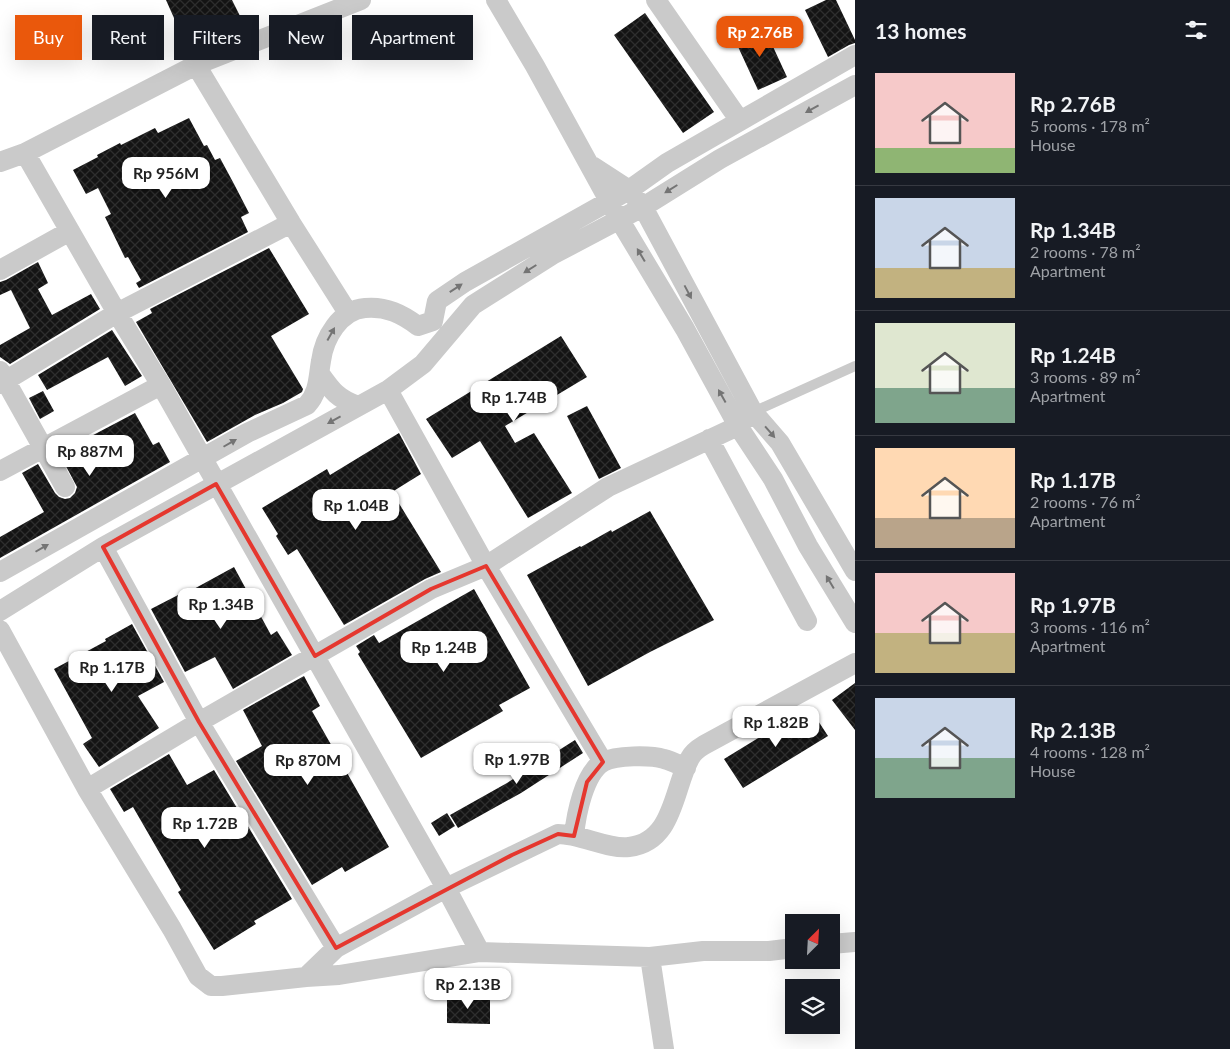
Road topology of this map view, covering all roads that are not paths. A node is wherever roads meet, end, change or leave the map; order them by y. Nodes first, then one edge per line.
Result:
1 (361, 0) edge
2 (496, 0) edge
3 (656, 0) edge
4 (855, 55) edge
5 (196, 65) junction
6 (855, 85) edge
7 (740, 121) junction
8 (25, 152) junction
9 (0, 162) edge
10 (590, 165) junction
11 (629, 190) junction
12 (610, 201) junction
13 (642, 207) junction
14 (619, 219) junction
15 (291, 223) junction
16 (70, 231) junction
17 (0, 270) edge
18 (117, 312) junction
19 (348, 314) junction
20 (418, 326) junction
21 (424, 364) junction
22 (855, 366) edge
23 (320, 374) junction
24 (2, 379) edge
25 (162, 385) junction
26 (388, 390) junction
27 (358, 406) junction
28 (753, 412) junction
29 (738, 426) junction
30 (709, 440) junction
31 (43, 448) junction
32 (202, 459) junction
33 (0, 471) edge
34 (216, 484) junction
35 (65, 487) dead end
36 (102, 547) junction
37 (486, 566) junction
38 (855, 571) edge
39 (0, 572) edge
40 (0, 611) edge
41 (807, 621) dead end
42 (855, 623) edge
43 (0, 630) edge
44 (315, 656) junction
45 (855, 663) edge
46 (199, 722) junction
47 (603, 762) junction
48 (686, 768) junction
49 (87, 789) junction
50 (574, 836) junction
51 (446, 888) junction
52 (855, 942) edge
53 (840, 943) edge
54 (336, 948) junction
55 (785, 949) edge
56 (480, 952) junction
57 (650, 957) junction
58 (306, 977) junction
59 (664, 1049) edge

1 - 5 street
2 - 10 street
3 - 7 street
4 - 7 street
5 - 8 street
5 - 15 street
6 -> 13 street
7 - 11 street
8 - 9 street
8 - 16 street
10 - 11 street
10 - 12 street
11 - 12 street
11 - 13 street
12 - 14 street
20 -> 12 street
13 - 14 street
13 -> 28 street
14 -> 21 street
29 -> 14 street
15 - 18 street
15 - 19 street
16 - 17 street
16 - 18 street
18 - 24 street
18 - 25 street
19 - 20 street
23 -> 19 street
20 - 21 street
21 - 26 street
22 - 28 lane
23 - 27 street
32 -> 23 street
24 - 31 street
25 - 31 street
25 - 32 street
26 - 27 street
26 - 37 street
27 -> 34 street
28 - 29 street
28 -> 38 street
29 - 30 street
42 -> 29 street
30 - 37 street
30 - 41 street
31 - 33 street
31 - 35 street
32 - 34 street
39 -> 32 street
34 - 36 street
34 - 44 street
36 - 40 street
36 - 46 street
37 - 44 street
37 - 47 street
43 - 49 street
44 - 46 street
44 - 51 street
45 - 48 street
46 - 49 street
46 - 54 street
47 - 48 street
47 - 50 street
48 - 50 street
49 - 58 street
50 - 51 street
51 - 54 street
51 - 56 street
52 - 53 street
54 - 58 street
55 - 57 street
56 - 57 street
56 - 58 street
57 - 59 street

